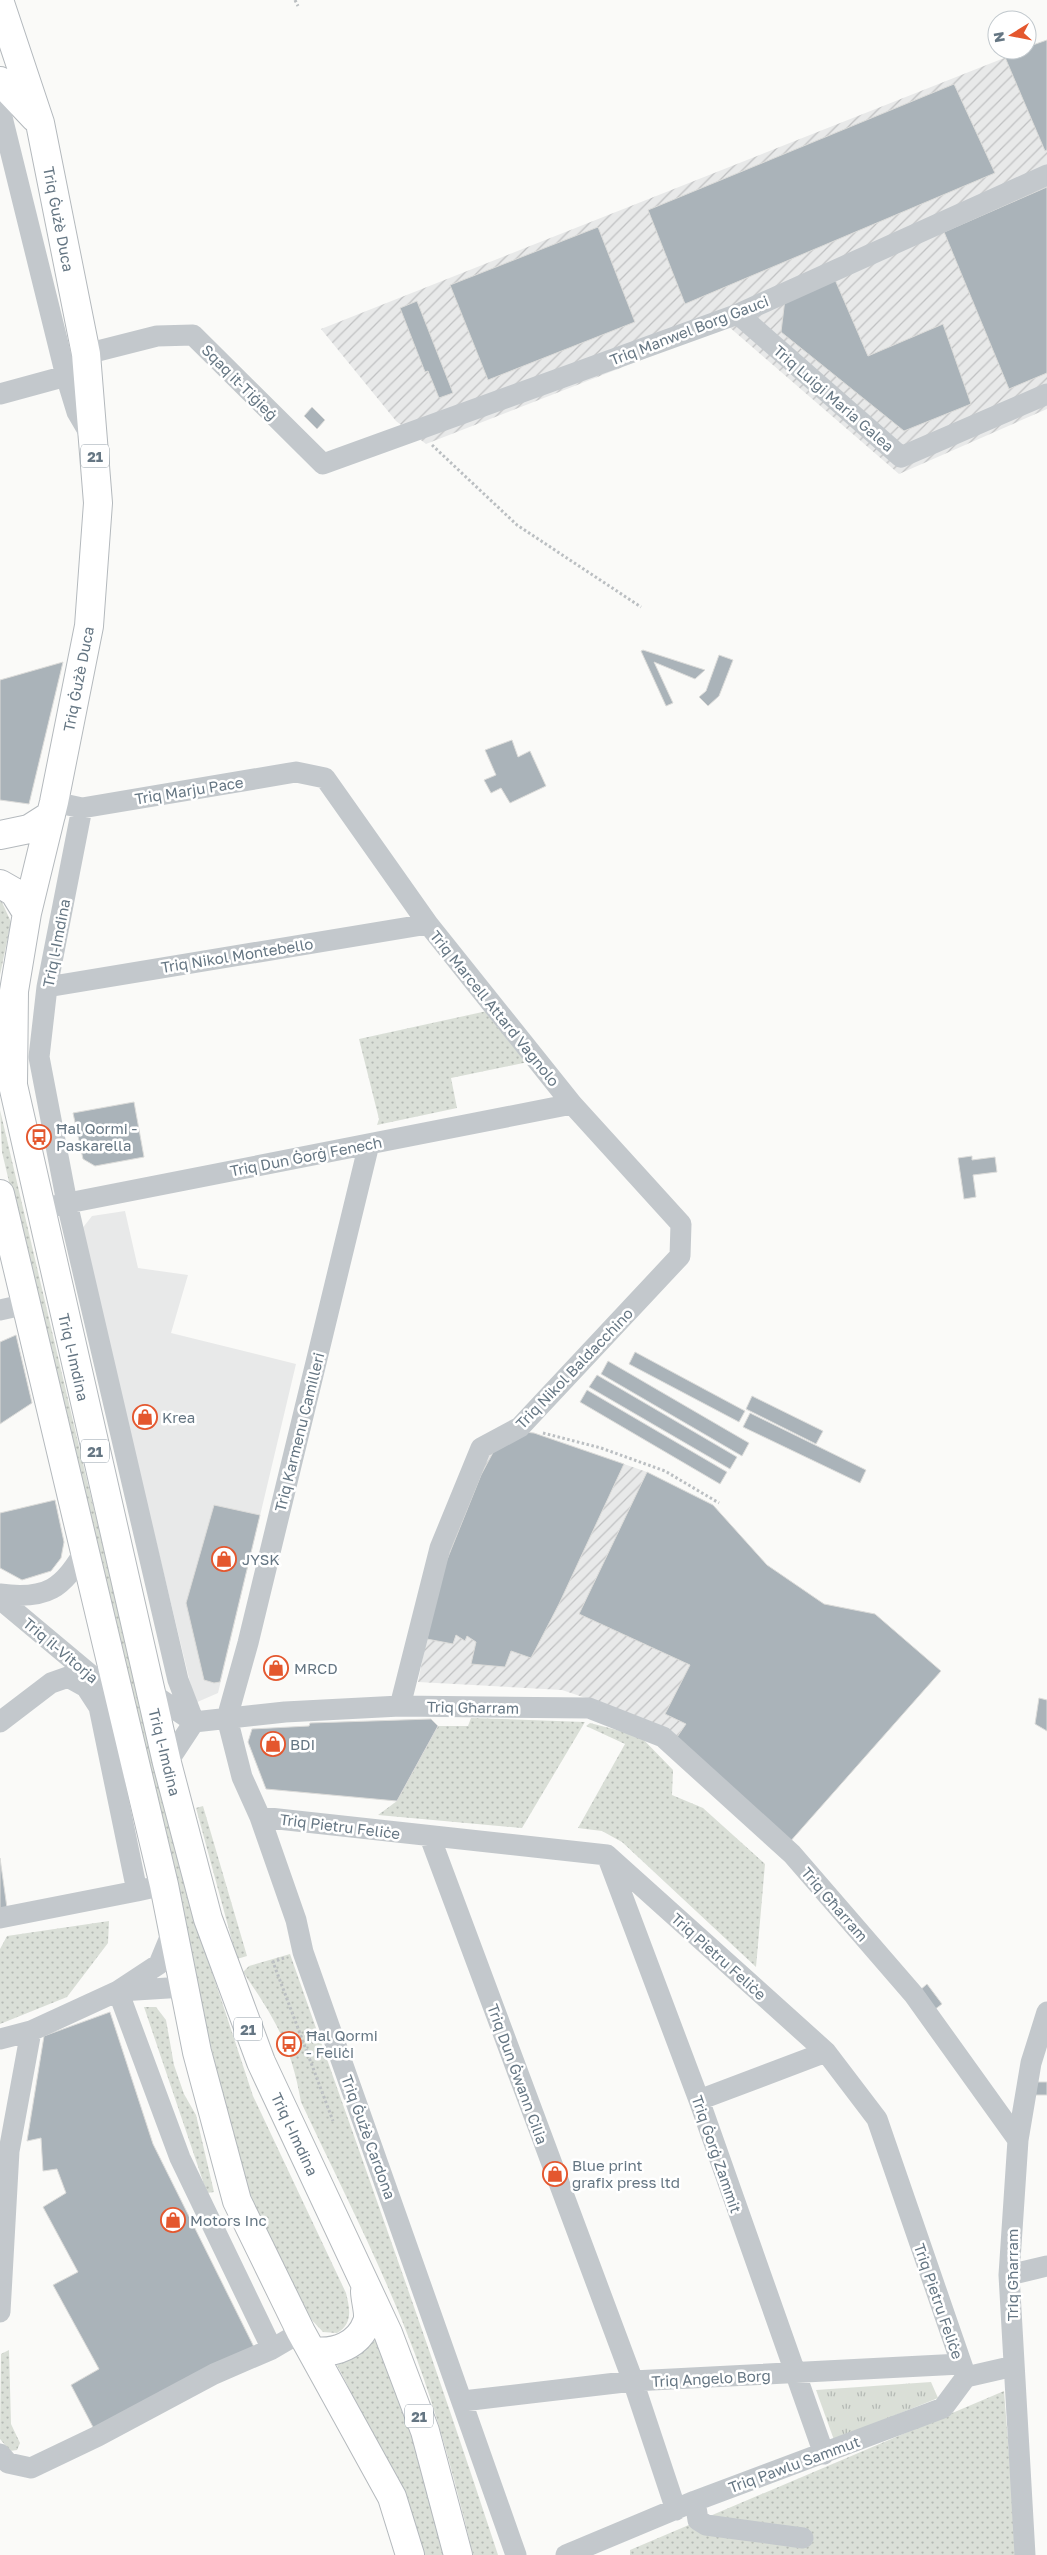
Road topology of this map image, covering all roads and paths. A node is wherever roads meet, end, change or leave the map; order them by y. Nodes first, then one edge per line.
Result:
1 (295, 0) edge
2 (0, 3) edge
3 (298, 6) dead end
4 (0, 81) edge
5 (0, 109) edge
6 (40, 123) junction
7 (1047, 175) edge
8 (738, 314) junction
9 (86, 354) junction
10 (66, 376) junction
11 (0, 394) edge
12 (1047, 394) edge
13 (417, 431) junction
14 (94, 441) junction
15 (322, 464) joint
16 (641, 606) dead end
17 (325, 778) joint
18 (53, 808) junction
19 (82, 808) junction
20 (0, 835) edge
21 (0, 884) edge
22 (27, 913) junction
23 (428, 924) junction
24 (47, 987) junction
25 (572, 1104) junction
26 (369, 1144) junction
27 (0, 1194) edge
28 (67, 1203) junction
29 (40, 1208) junction
30 (681, 1224) joint
31 (26, 1304) junction
32 (0, 1310) edge
33 (520, 1427) junction
34 (719, 1504) dead end
35 (86, 1548) junction
36 (0, 1594) edge
37 (0, 1599) edge
38 (151, 1693) junction
39 (121, 1701) junction
40 (400, 1706) junction
41 (227, 1718) junction
42 (0, 1722) edge
43 (194, 1722) junction
44 (166, 1763) junction
45 (260, 1817) junction
46 (430, 1837) junction
47 (607, 1855) junction
48 (164, 1885) junction
49 (137, 1891) junction
50 (0, 1918) edge
51 (172, 1930) junction
52 (303, 1952) junction
53 (184, 1987) junction
54 (118, 1991) junction
55 (1047, 2012) edge
56 (31, 2031) junction
57 (0, 2039) edge
58 (826, 2052) junction
59 (698, 2100) junction
60 (333, 2121) dead end
61 (1018, 2140) junction
62 (1047, 2266) edge
63 (1009, 2275) junction
64 (364, 2282) junction
65 (0, 2312) edge
66 (307, 2341) junction
67 (272, 2349) junction
68 (1014, 2366) junction
69 (964, 2370) junction
70 (794, 2374) junction
71 (633, 2382) junction
72 (463, 2400) junction
73 (0, 2454) edge
74 (824, 2454) junction
75 (695, 2501) junction
76 (676, 2510) junction
77 (803, 2538) dead end
78 (410, 2555) edge
79 (458, 2555) edge
80 (516, 2555) edge
81 (566, 2555) edge
82 (1025, 2555) edge

1 - 3 path
2 - 6 highway, Triq Ġużè Duca / 21
4 - 6 highway
5 - 10 street, Triq Ġużè Duca
6 - 9 highway, Triq Ġużè Duca / 21
7 - 8 street, Triq Manwel Borg Gauci
8 - 12 street, Triq Luigi Maria Galea
8 - 13 street, Triq Manwel Borg Gauci
9 - 14 highway, Triq Ġużè Duca / 21
9 - 15 street, Sqaq it-Tiġieġ
10 - 11 street
10 - 14 street, Triq Ġużè Duca
13 - 15 street, Triq Manwel Borg Gauci
13 - 16 path
14 - 18 highway, Triq Ġużè Duca / 21
17 - 19 street, Triq Marju Pace
17 - 23 street, Triq Marcell Attard Vagnolo
18 - 19 street, Triq Marju Pace
18 - 20 highway
18 - 22 highway, Triq Ġużè Duca / 21
19 - 24 street, Triq l-Imdina
21 - 22 highway
22 - 29 highway, Triq l-Imdina / 21
23 - 24 street, Triq Nikol Montebello
23 - 25 street, Triq Marcell Attard Vagnolo
24 - 28 street, Triq l-Imdina
25 - 26 street, Triq Dun Ġorġ Fenech
25 - 30 street, Triq Marcell Attard Vagnolo
26 - 28 street, Triq Dun Ġorġ Fenech
26 - 41 street, Triq Karmenu Camilleri
27 - 31 highway, Triq l-Imdina / 21
28 - 29 street, Triq Dun Ġorġ Fenech
28 - 43 street, Triq l-Imdina
29 - 38 highway, Triq l-Imdina / 21
30 - 33 street, Triq Nikol Baldacchino
31 - 32 street
31 - 35 highway, Triq l-Imdina / 21
33 - 34 path
33 - 40 street, Triq Nikol Baldacchino
35 - 36 street, Triq il-Vitorja
35 - 39 highway, Triq l-Imdina / 21
37 - 39 street, Triq il-Vitorja
38 - 43 street
38 - 44 highway, Triq l-Imdina / 21
39 - 48 highway, Triq l-Imdina / 21
40 - 41 street, Triq Għarram
40 - 61 street, Triq Għarram
41 - 43 street, Triq Għarram
41 - 45 street, Triq Ġużè Cardona
42 - 49 street
43 - 44 street
44 - 64 highway, Triq l-Imdina / 21
45 - 46 street, Triq Pietru Feliċe
45 - 52 street, Triq Ġużè Cardona
46 - 47 street, Triq Pietru Feliċe
46 - 71 street, Triq Dun Ġwann Cilia
47 - 58 street, Triq Pietru Feliċe
47 - 59 street, Triq Ġorġ Zammit
48 - 49 street
48 - 51 highway, Triq l-Imdina / 21
49 - 50 street
51 - 53 highway, Triq l-Imdina / 21
51 - 54 street
52 - 60 path
52 - 72 street, Triq Ġużè Cardona
53 - 54 street
53 - 66 highway, Triq l-Imdina / 21
54 - 56 street
54 - 67 street
55 - 61 street
56 - 57 street
56 - 65 street
58 - 59 street
58 - 69 street, Triq Pietru Feliċe
59 - 70 street, Triq Ġorġ Zammit
61 - 63 street, Triq Għarram
62 - 63 street
63 - 68 street, Triq Għarram
64 - 66 highway
64 - 79 highway, Triq l-Imdina / 21
66 - 67 street
66 - 78 highway, Triq l-Imdina / 21
67 - 73 street
68 - 69 street
68 - 82 street, Triq Għarram
69 - 70 street, Triq Angelo Borg
69 - 74 street, Triq Pawlu Sammut
70 - 71 street, Triq Angelo Borg
70 - 74 street, Triq Ġorġ Zammit
71 - 72 street, Triq Angelo Borg
71 - 76 street, Triq Dun Ġwann Cilia
72 - 80 street, Triq Ġużè Cardona
74 - 75 street, Triq Pawlu Sammut
75 - 76 street, Triq Pawlu Sammut
75 - 77 street
76 - 81 street, Triq Pawlu Sammut

